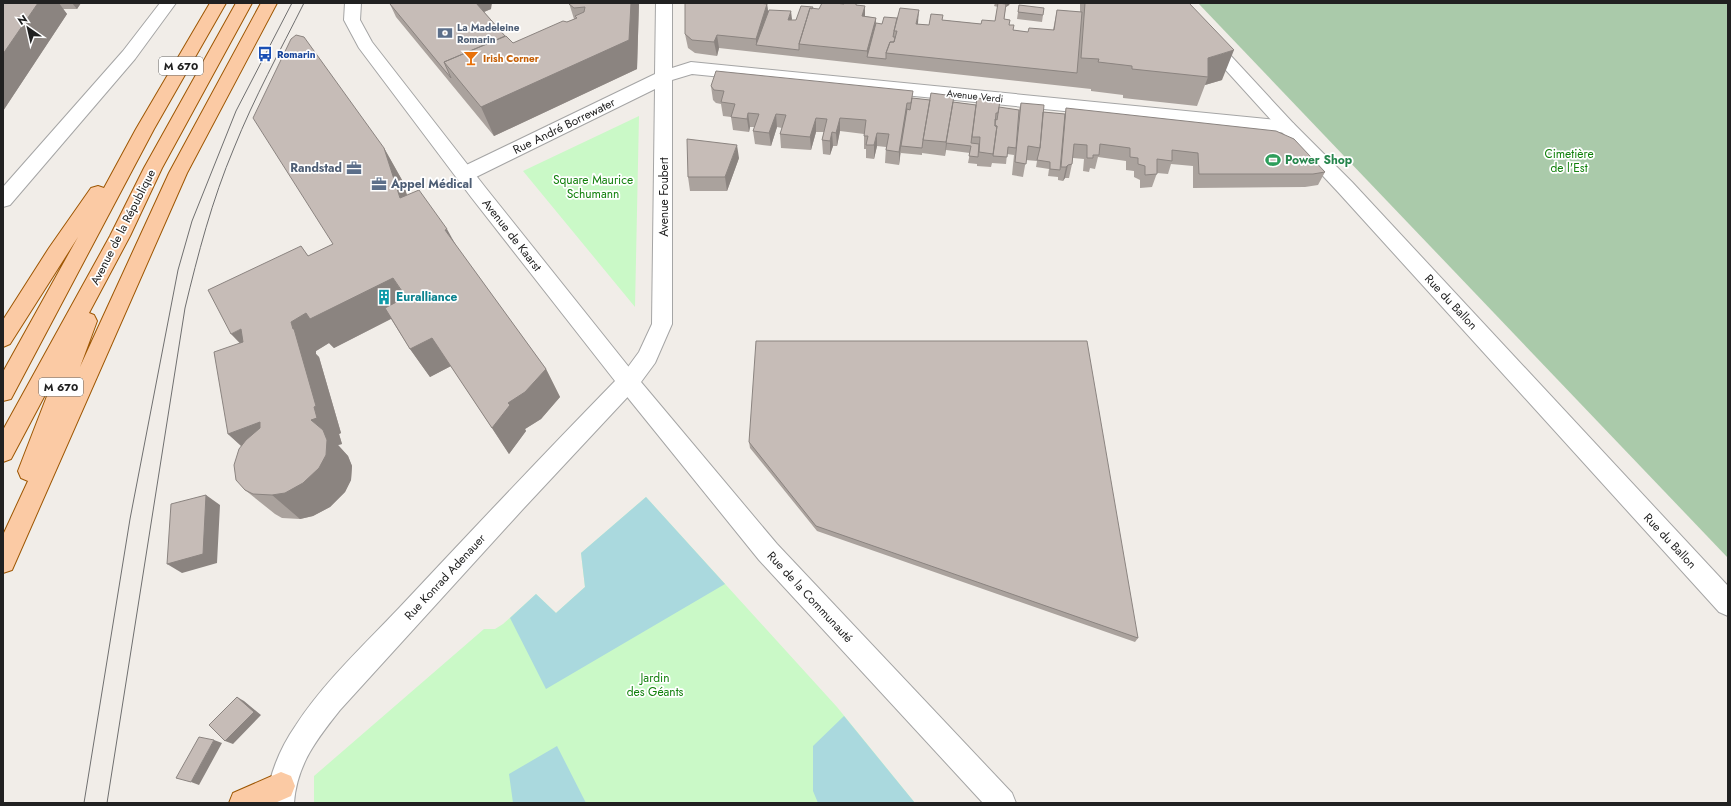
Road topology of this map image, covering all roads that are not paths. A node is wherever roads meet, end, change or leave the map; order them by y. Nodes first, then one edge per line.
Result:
1 (168, 3) edge
2 (218, 3) edge
3 (244, 3) edge
4 (269, 3) edge
5 (353, 3) edge
6 (664, 3) edge
7 (1173, 3) edge
8 (664, 77) junction
9 (1287, 127) junction
10 (145, 130) junction
11 (465, 174) junction
12 (3, 200) edge
13 (120, 236) junction
14 (3, 338) edge
15 (628, 382) junction
16 (3, 392) edge
17 (3, 452) edge
18 (3, 539) edge
19 (3, 562) edge
20 (1728, 604) edge
21 (280, 795) edge
22 (243, 803) edge
23 (1002, 803) edge

1 - 12 street
2 - 10 main road, M 670
3 - 13 main road, Avenue de la République / M 670
4 - 19 main road
5 - 11 street, Avenue de Kaarst
6 - 8 street, Avenue Foubert
7 - 9 street, Rue du Ballon
8 - 9 street, Avenue Verdi
8 - 11 street, Rue André Borrewater
8 - 15 street, Avenue Foubert
9 - 20 street, Rue du Ballon
10 - 14 main road, M 670
10 - 16 main road, M 670
11 - 15 street, Avenue de Kaarst
13 - 17 main road, Avenue de la République / M 670
13 - 18 main road, M 670
15 - 21 street, Rue Konrad Adenauer
15 - 23 street, Rue de la Communauté
21 - 22 main road

